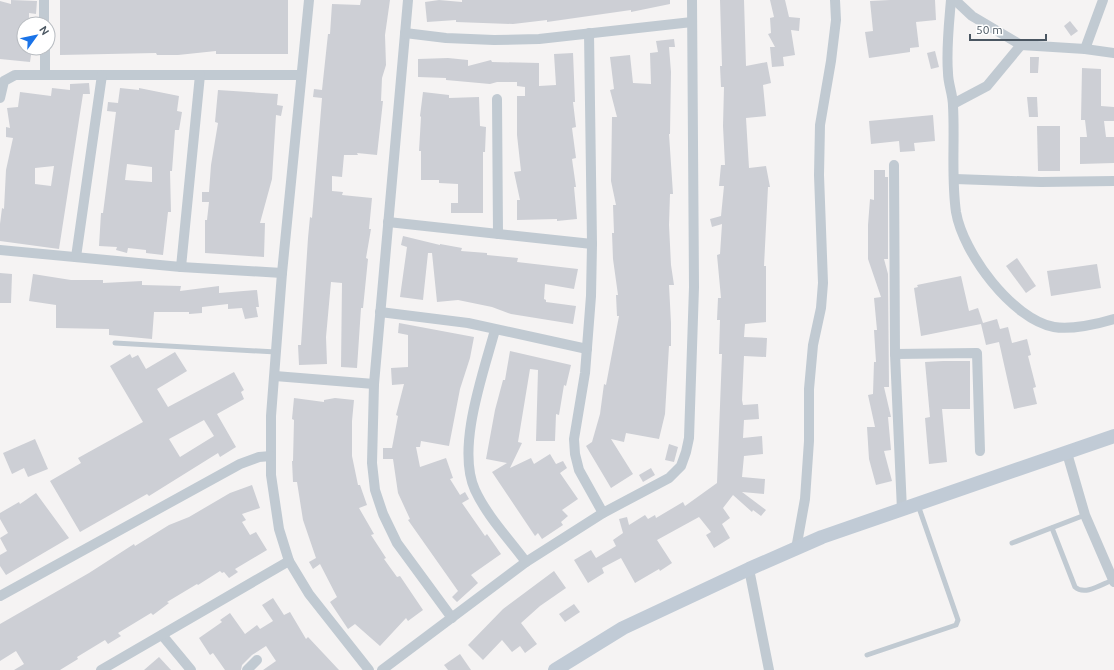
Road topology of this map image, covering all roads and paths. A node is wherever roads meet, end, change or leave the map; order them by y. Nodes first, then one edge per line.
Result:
1 (44, 0) edge
2 (308, 0) edge
3 (408, 0) edge
4 (692, 0) edge
5 (835, 0) edge
6 (951, 0) edge
7 (955, 0) edge
8 (1103, 0) edge
9 (44, 16) edge
10 (692, 22) junction
11 (405, 33) junction
12 (589, 33) junction
13 (1021, 45) junction
14 (1085, 49) junction
15 (1114, 53) edge
16 (45, 56) edge
17 (45, 74) junction
18 (102, 75) junction
19 (200, 75) junction
20 (300, 75) junction
21 (0, 98) edge
22 (497, 99) dead end
23 (953, 104) junction
24 (894, 165) dead end
25 (955, 179) junction
26 (1114, 181) edge
27 (388, 222) junction
28 (498, 234) junction
29 (592, 244) junction
30 (0, 250) edge
31 (76, 257) junction
32 (181, 267) junction
33 (282, 273) junction
34 (380, 312) junction
35 (1114, 319) edge
36 (495, 330) junction
37 (115, 343) dead end
38 (587, 350) junction
39 (276, 352) junction
40 (895, 354) junction
41 (274, 376) junction
42 (374, 384) junction
43 (1114, 436) edge
44 (980, 451) dead end
45 (1067, 453) junction
46 (271, 456) junction
47 (918, 505) junction
48 (902, 510) junction
49 (604, 513) junction
50 (1085, 515) junction
51 (1052, 528) junction
52 (1012, 543) dead end
53 (796, 549) junction
54 (289, 561) junction
55 (526, 562) junction
56 (749, 569) junction
57 (1114, 580) edge
58 (0, 596) edge
59 (452, 618) junction
60 (162, 635) junction
61 (867, 655) dead end
62 (257, 660) dead end
63 (101, 670) edge
64 (191, 670) edge
65 (247, 670) edge
66 (369, 670) edge
67 (382, 670) edge
68 (555, 670) edge
69 (769, 670) edge

1 - 9 street
2 - 20 street
3 - 11 street
4 - 10 street
5 - 53 street
6 - 23 street
7 - 13 street
8 - 14 street
10 - 12 street
10 - 49 street
11 - 12 street
11 - 27 street
12 - 29 street
13 - 14 street
13 - 23 street
14 - 15 street
16 - 17 street
17 - 18 street
17 - 21 street
18 - 19 street
18 - 31 street
19 - 20 street
19 - 32 street
20 - 33 street
22 - 28 street
23 - 25 street
24 - 40 street
25 - 26 street
25 - 35 street
27 - 28 street
27 - 34 street
28 - 29 street
29 - 38 street
30 - 31 street
31 - 32 street
32 - 33 street
33 - 39 street
34 - 36 street
34 - 42 street
36 - 38 street
36 - 55 street
37 - 39 lane
38 - 49 street
39 - 41 street
40 - 44 street
40 - 48 street
41 - 42 street
41 - 46 street
42 - 59 street
43 - 45 street
45 - 47 street
45 - 50 street
46 - 54 street
46 - 58 street
47 - 48 street
47 - 61 lane
48 - 53 street
49 - 55 street
50 - 51 lane
50 - 57 street
51 - 52 lane
51 - 57 lane
53 - 56 street
54 - 60 street
54 - 66 street
55 - 59 street
56 - 68 street
56 - 69 street
59 - 67 street
60 - 63 street
60 - 64 street
62 - 65 street

